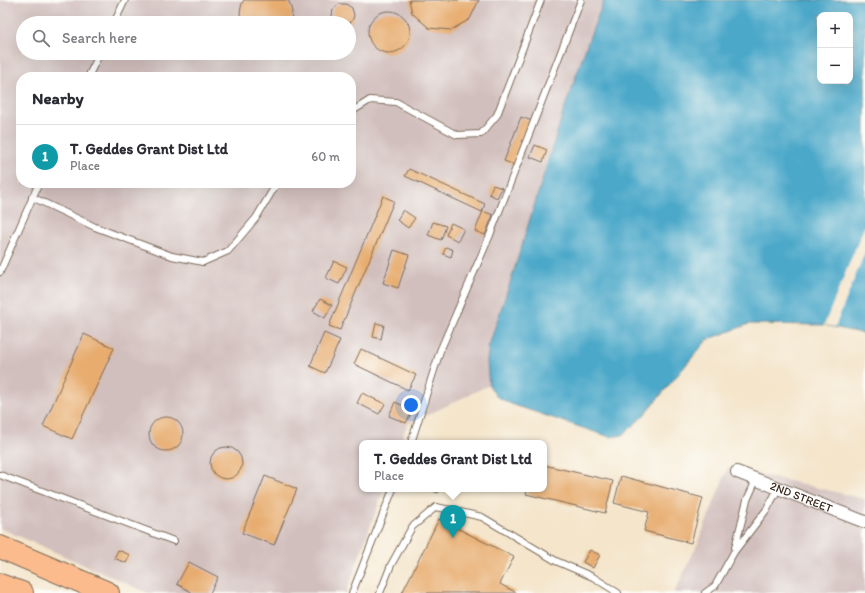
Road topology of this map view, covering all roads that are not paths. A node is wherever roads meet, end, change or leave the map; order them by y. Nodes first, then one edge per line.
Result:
1 (125, 0) edge
2 (541, 0) edge
3 (581, 0) edge
4 (117, 16) edge
5 (96, 60) edge
6 (90, 72) edge
7 (356, 109) edge
8 (36, 188) edge
9 (274, 188) edge
10 (32, 197) junction
11 (0, 272) edge
12 (412, 440) edge
13 (737, 472) dead end
14 (0, 475) edge
15 (756, 480) junction
16 (778, 489) junction
17 (392, 492) edge
18 (865, 522) edge
19 (174, 541) dead end
20 (0, 546) edge
21 (734, 552) junction
22 (0, 585) edge
23 (715, 586) junction
24 (22, 593) edge
25 (108, 593) edge
26 (352, 593) edge
27 (380, 593) edge
28 (618, 593) edge
29 (705, 593) edge
30 (711, 593) edge

1 - 4 lane
2 - 7 lane
3 - 12 lane
5 - 6 lane
8 - 10 lane
9 - 10 lane
10 - 11 lane
13 - 15 street, 2ND STREET
14 - 19 lane
15 - 16 street, 2ND STREET
15 - 21 lane
16 - 18 street, 2ND STREET
16 - 21 lane
17 - 26 lane
20 - 25 highway
21 - 23 lane
22 - 24 highway
23 - 29 lane
23 - 30 lane
27 - 28 lane

